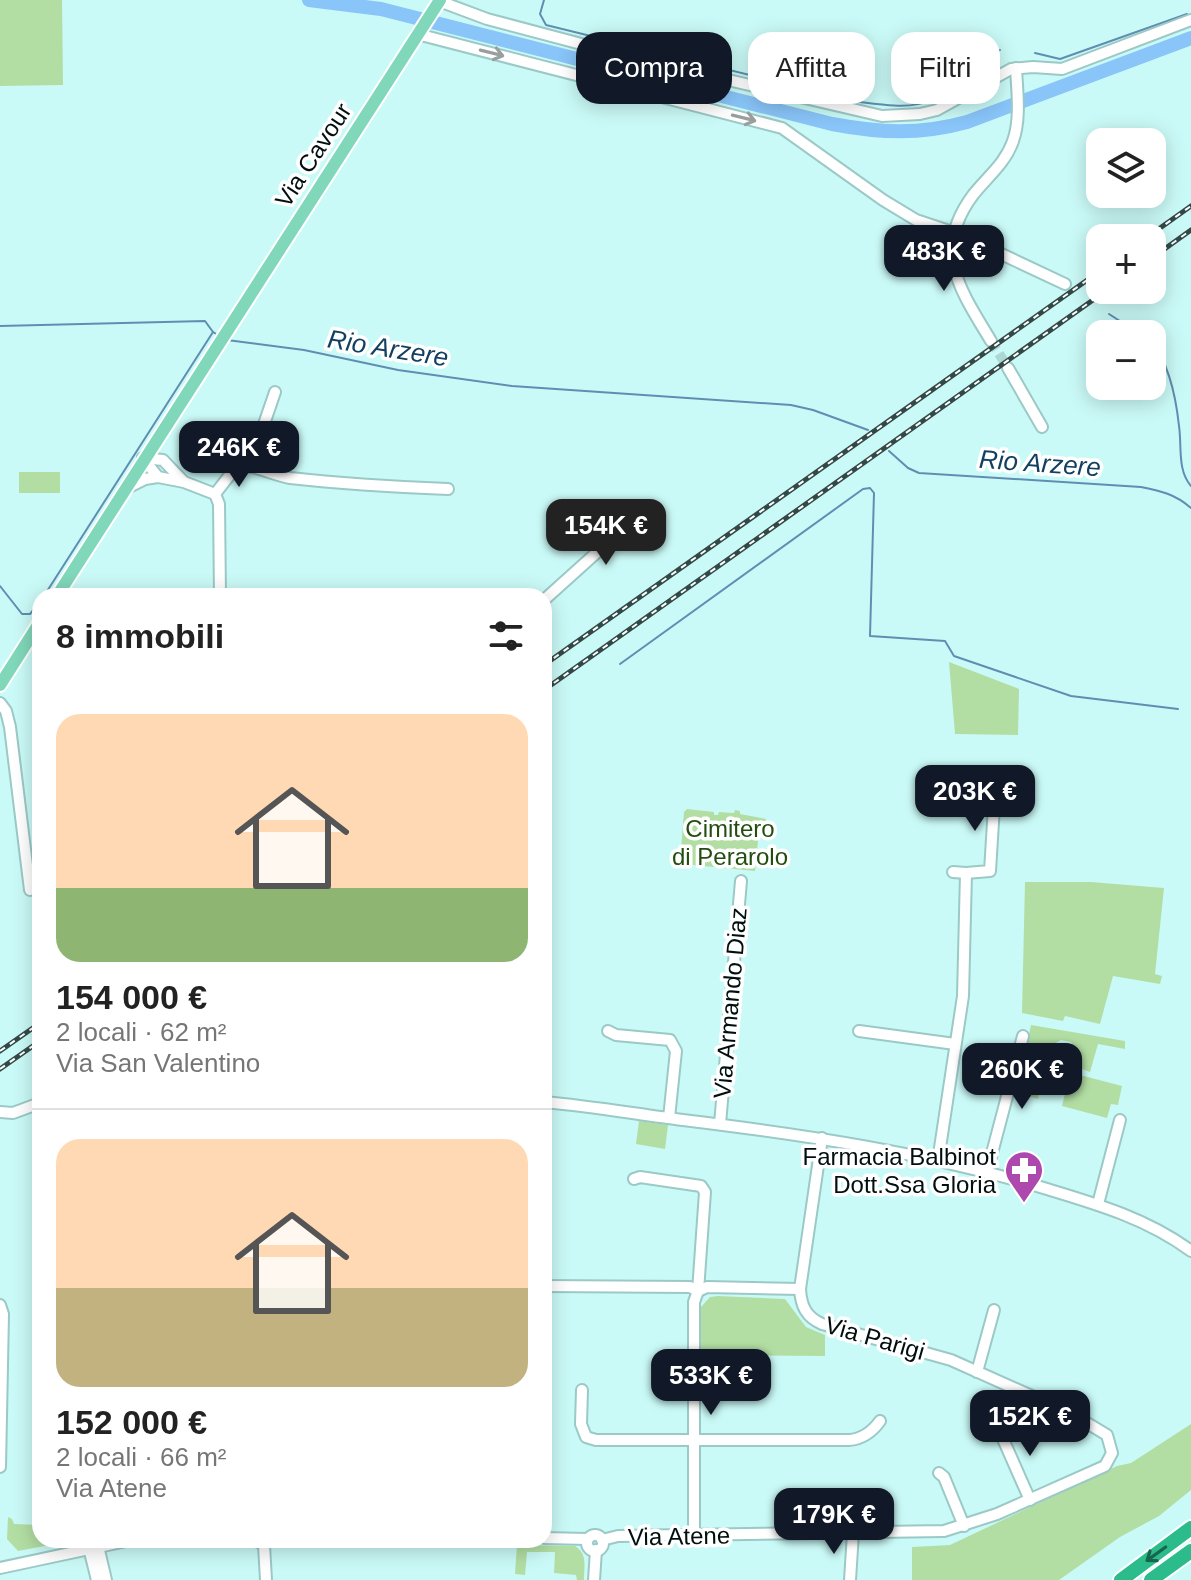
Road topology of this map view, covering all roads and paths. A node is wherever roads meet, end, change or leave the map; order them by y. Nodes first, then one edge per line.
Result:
1 (438, 3) edge
2 (1191, 20) edge
3 (418, 32) junction
4 (1016, 68) junction
5 (955, 234) junction
6 (1065, 284) dead end
7 (991, 341) tunnel mouth
8 (1008, 368) tunnel mouth
9 (275, 392) dead end
10 (1042, 427) dead end
11 (163, 429) junction
12 (143, 458) junction
13 (163, 460) junction
14 (246, 465) junction
15 (158, 477) junction
16 (184, 482) junction
17 (125, 489) junction
18 (448, 489) dead end
19 (215, 494) junction
20 (656, 508) dead end
21 (62, 588) edge
22 (220, 588) edge
23 (552, 593) edge
24 (32, 635) edge
25 (0, 685) edge
26 (0, 703) edge
27 (981, 796) dead end
28 (953, 872) dead end
29 (966, 873) junction
30 (741, 881) dead end
31 (30, 890) dead end
32 (608, 1031) dead end
33 (859, 1031) dead end
34 (1023, 1036) dead end
35 (955, 1044) junction
36 (552, 1103) edge
37 (32, 1106) edge
38 (0, 1112) edge
39 (669, 1118) junction
40 (1120, 1120) dead end
41 (720, 1124) junction
42 (822, 1138) junction
43 (938, 1161) junction
44 (987, 1172) junction
45 (634, 1179) dead end
46 (1098, 1204) junction
47 (1191, 1251) edge
48 (552, 1286) edge
49 (800, 1289) junction
50 (698, 1291) junction
51 (0, 1305) edge
52 (994, 1310) dead end
53 (977, 1372) junction
54 (582, 1390) dead end
55 (880, 1421) dead end
56 (999, 1430) dead end
57 (694, 1440) junction
58 (1112, 1449) joint
59 (0, 1467) edge
60 (939, 1473) dead end
61 (1030, 1500) junction
62 (964, 1526) junction
63 (1191, 1528) edge
64 (853, 1533) junction
65 (694, 1535) junction
66 (552, 1538) edge
67 (588, 1539) junction
68 (602, 1540) junction
69 (89, 1548) edge
70 (94, 1548) edge
71 (94, 1548) edge
72 (263, 1548) edge
73 (596, 1550) junction
74 (1191, 1551) edge
75 (0, 1567) edge
76 (97, 1580) edge
77 (106, 1580) edge
78 (266, 1580) edge
79 (594, 1580) edge
80 (850, 1580) edge
81 (1121, 1580) edge
82 (1151, 1580) edge

1 - 3 main road, Via Cavour
1 - 4 street
2 - 4 street
3 -> 5 street
3 - 11 main road, Via Cavour
4 - 5 street
5 - 6 street
5 - 7 street
8 - 10 street
9 - 14 street
11 - 12 main road, Via Cavour
11 - 13 street
12 - 13 street
12 - 15 street
12 - 17 main road, Via Cavour
13 - 16 street
14 - 18 street
14 - 19 street
15 - 16 street
15 - 17 street
16 - 19 street
17 - 21 main road, Via Cavour
19 - 22 street
20 - 23 street
24 - 25 main road
26 - 31 street
27 - 29 street
28 - 29 street
29 - 35 street
30 - 41 street, Via Armando Diaz
32 - 39 street
33 - 35 street
34 - 44 street
35 - 43 street
36 - 39 street, Via Armando Diaz
37 - 38 street
39 - 41 street, Via Armando Diaz
40 - 46 street
41 - 42 street, Via Armando Diaz
42 - 43 street, Via Armando Diaz
42 - 49 street
43 - 44 street, Via Armando Diaz
44 - 46 street, Via Armando Diaz
45 - 50 street
46 - 47 street, Via Armando Diaz
48 - 50 street
49 - 50 street
49 - 53 street, Via Parigi
50 - 57 street
51 - 59 street
52 - 53 street
53 - 58 street, Via Parigi
54 - 57 street
55 - 57 street
56 - 61 street
57 - 65 street
58 - 61 street, Via Atene
60 - 62 street
61 - 62 street, Via Atene
62 - 64 street, Via Atene
63 -> 81 highway
64 - 65 street, Via Atene
64 - 80 street
65 - 68 street, Via Atene
66 - 67 street, Via Atene
67 - 68 street, Via Atene
67 - 73 street, Via Atene
68 - 73 street, Via Atene
69 - 75 street
70 - 76 street
71 - 77 street
72 - 78 street
73 - 79 street
74 - 82 highway

